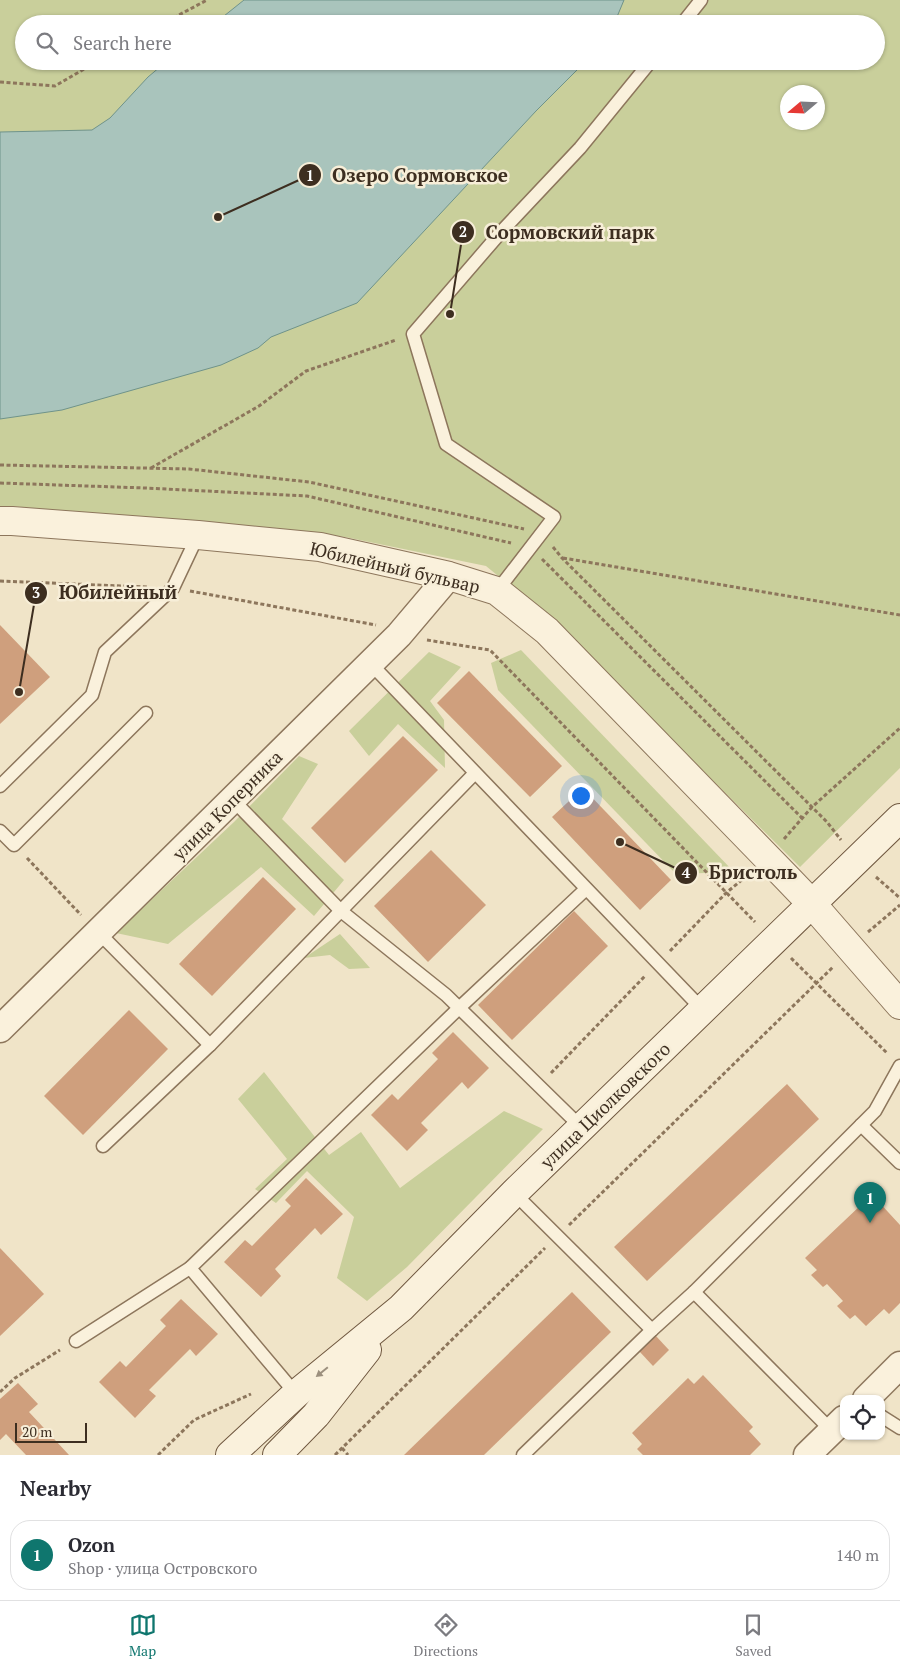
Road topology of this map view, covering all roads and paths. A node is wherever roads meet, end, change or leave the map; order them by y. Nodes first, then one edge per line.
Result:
1 (207, 0) edge
2 (701, 0) edge
3 (179, 15) edge
4 (689, 15) edge
5 (83, 70) edge
6 (644, 70) edge
7 (0, 82) edge
8 (413, 334) junction
9 (150, 468) dead end
10 (0, 521) edge
11 (198, 535) junction
12 (562, 558) dead end
13 (448, 576) junction
14 (0, 581) edge
15 (173, 588) junction
16 (497, 591) junction
17 (900, 615) edge
18 (398, 635) junction
19 (370, 663) junction
20 (146, 713) dead end
21 (900, 728) edge
22 (475, 773) junction
23 (0, 786) edge
24 (232, 799) junction
25 (900, 818) edge
26 (0, 832) edge
27 (14, 845) junction
28 (768, 858) junction
29 (857, 860) junction
30 (586, 889) junction
31 (726, 893) junction
32 (900, 898) edge
33 (812, 904) junction
34 (900, 905) edge
35 (341, 911) junction
36 (98, 932) junction
37 (774, 941) junction
38 (851, 948) junction
39 (657, 964) junction
40 (817, 984) junction
41 (900, 1005) edge
42 (459, 1008) junction
43 (703, 1010) junction
44 (0, 1029) edge
45 (210, 1045) junction
46 (900, 1066) edge
47 (538, 1085) junction
48 (860, 1125) junction
49 (582, 1128) junction
50 (103, 1146) dead end
51 (900, 1163) edge
52 (514, 1194) junction
53 (557, 1237) junction
54 (190, 1268) junction
55 (694, 1292) junction
56 (401, 1308) junction
57 (652, 1330) junction
58 (76, 1340) joint
59 (900, 1365) edge
60 (0, 1392) edge
61 (252, 1394) dead end
62 (296, 1394) junction
63 (870, 1395) edge
64 (885, 1419) edge
65 (838, 1425) edge
66 (900, 1428) edge
67 (342, 1448) junction
68 (158, 1455) edge
69 (230, 1455) edge
70 (277, 1455) edge
71 (335, 1455) edge
72 (348, 1455) edge
73 (523, 1455) edge
74 (806, 1455) edge

1 - 3 path
2 - 4 lane
5 - 7 path
6 - 8 lane
8 - 9 path
8 - 16 lane
10 - 11 main road, Юбилейный бульвар
11 - 13 main road, Юбилейный бульвар
11 - 15 lane
12 - 17 path
13 - 16 main road, Юбилейный бульвар
13 - 18 street, улица Коперника
14 - 15 path
15 - 18 path
15 - 23 lane
16 - 28 main road, Юбилейный бульвар
18 - 19 street, улица Коперника
18 - 31 path
19 - 22 lane
19 - 24 street, улица Коперника
20 - 27 lane
21 - 28 path
22 - 30 lane
22 - 35 lane
24 - 35 lane
24 - 36 street, улица Коперника
25 - 29 main road, улица Циолковского
26 - 27 lane
27 - 36 path
28 - 31 path
28 - 33 main road, Юбилейный бульвар
29 - 32 path
29 - 33 main road, улица Циолковского
30 - 39 lane
30 - 42 lane
31 - 37 path
31 - 39 path
33 - 37 main road, улица Циолковского
33 - 38 main road, Юбилейный бульвар
34 - 38 path
35 - 42 lane
35 - 45 lane
36 - 44 street, улица Коперника
36 - 45 lane
37 - 40 path
37 - 43 main road, улица Циолковского
38 - 40 path
38 - 41 main road, Юбилейный бульвар
39 - 43 lane
39 - 47 path
40 - 46 path
40 - 53 path
42 - 47 lane
42 - 54 lane
43 - 49 main road, улица Циолковского
45 - 50 lane
46 - 48 lane
47 - 49 lane
48 - 51 lane
48 - 55 lane
49 - 52 main road, улица Циолковского
52 - 53 lane
52 - 56 main road, улица Циолковского
53 - 57 lane
53 - 67 path
54 - 58 lane
54 - 62 lane
55 - 57 lane
55 - 65 lane
56 -> 62 main road, улица Циолковского
56 - 70 main road, улица Циолковского
57 - 73 lane
58 - 60 path
59 - 63 street
61 - 68 path
62 - 69 main road, улица Циолковского
64 - 66 lane
65 - 74 street
67 - 71 path
67 - 72 path

